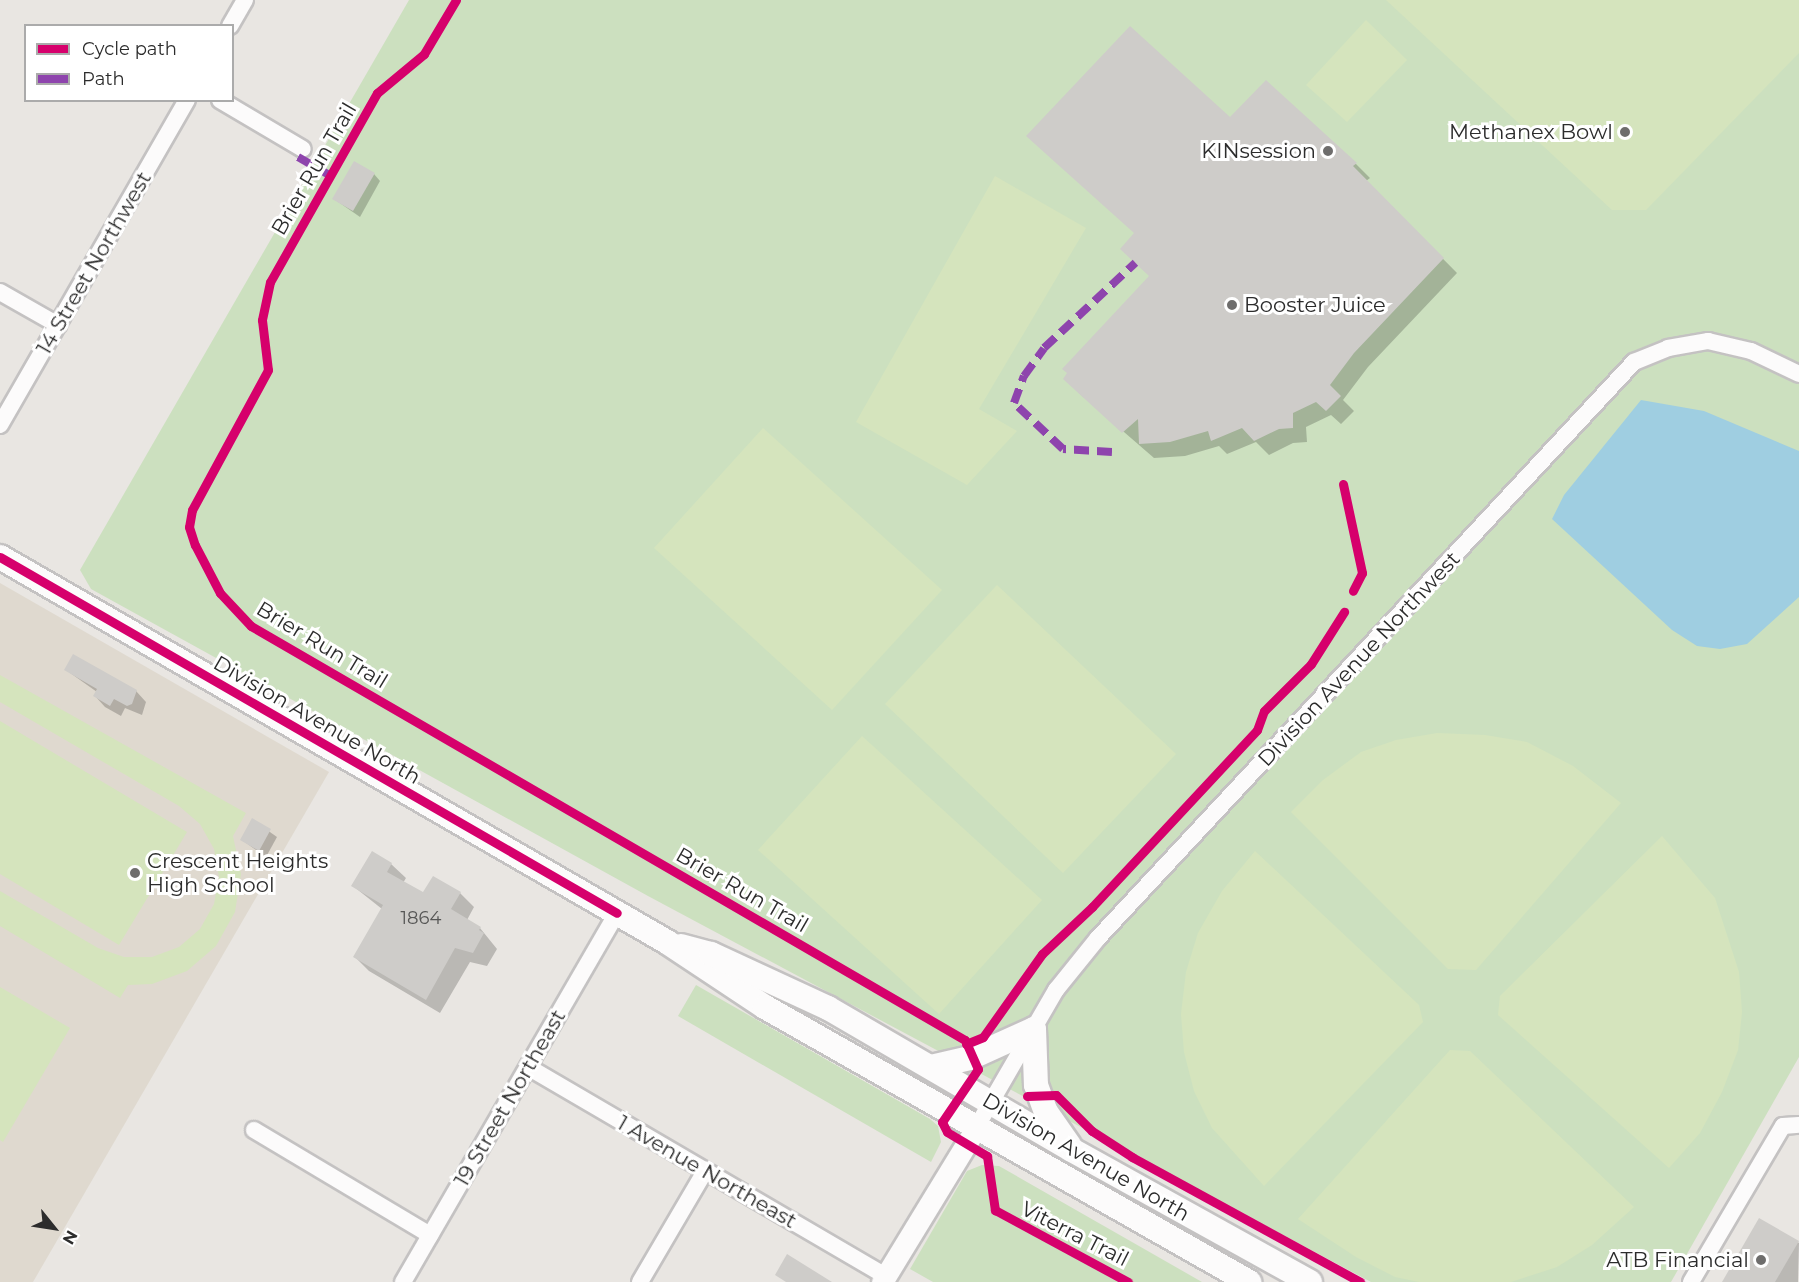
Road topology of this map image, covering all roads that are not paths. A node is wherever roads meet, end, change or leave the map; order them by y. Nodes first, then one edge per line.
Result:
1 (245, 0) edge
2 (231, 24) edge
3 (186, 102) edge
4 (223, 102) edge
5 (303, 148) dead end
6 (0, 292) edge
7 (58, 325) junction
8 (1799, 374) edge
9 (0, 425) edge
10 (0, 557) edge
11 (617, 913) junction
12 (667, 942) junction
13 (1034, 1029) junction
14 (931, 1066) junction
15 (528, 1067) junction
16 (991, 1104) junction
17 (1799, 1125) edge
18 (976, 1128) junction
19 (254, 1130) dead end
20 (1072, 1150) junction
21 (705, 1171) junction
22 (430, 1235) junction
23 (884, 1279) edge
24 (403, 1282) edge
25 (640, 1282) edge
26 (1249, 1282) edge
27 (1310, 1282) edge
28 (1691, 1282) edge

1 - 2 street
3 - 7 street, 14 Street Northwest
4 - 5 street
6 - 7 street
7 - 9 street, 14 Street Northwest
8 - 13 street, Division Avenue Northwest
10 - 11 main road, Division Avenue North
11 - 12 main road, Division Avenue North
11 - 15 street, 19 Street Northeast
12 - 14 main road, Division Avenue North
12 - 18 main road, Division Avenue North
13 - 14 main road
13 - 16 street, Division Avenue Northwest
13 - 20 main road
14 - 16 main road, Division Avenue North
15 - 21 street, 1 Avenue Northeast
15 - 22 street, 19 Street Northeast
16 - 18 street, Division Avenue Northwest
16 - 20 main road, Division Avenue North
17 - 28 street
18 - 23 street
18 - 26 main road, Division Avenue North
19 - 22 street
20 - 27 main road, Division Avenue North
21 - 23 street, 1 Avenue Northeast
21 - 25 street
22 - 24 street, 19 Street Northeast

